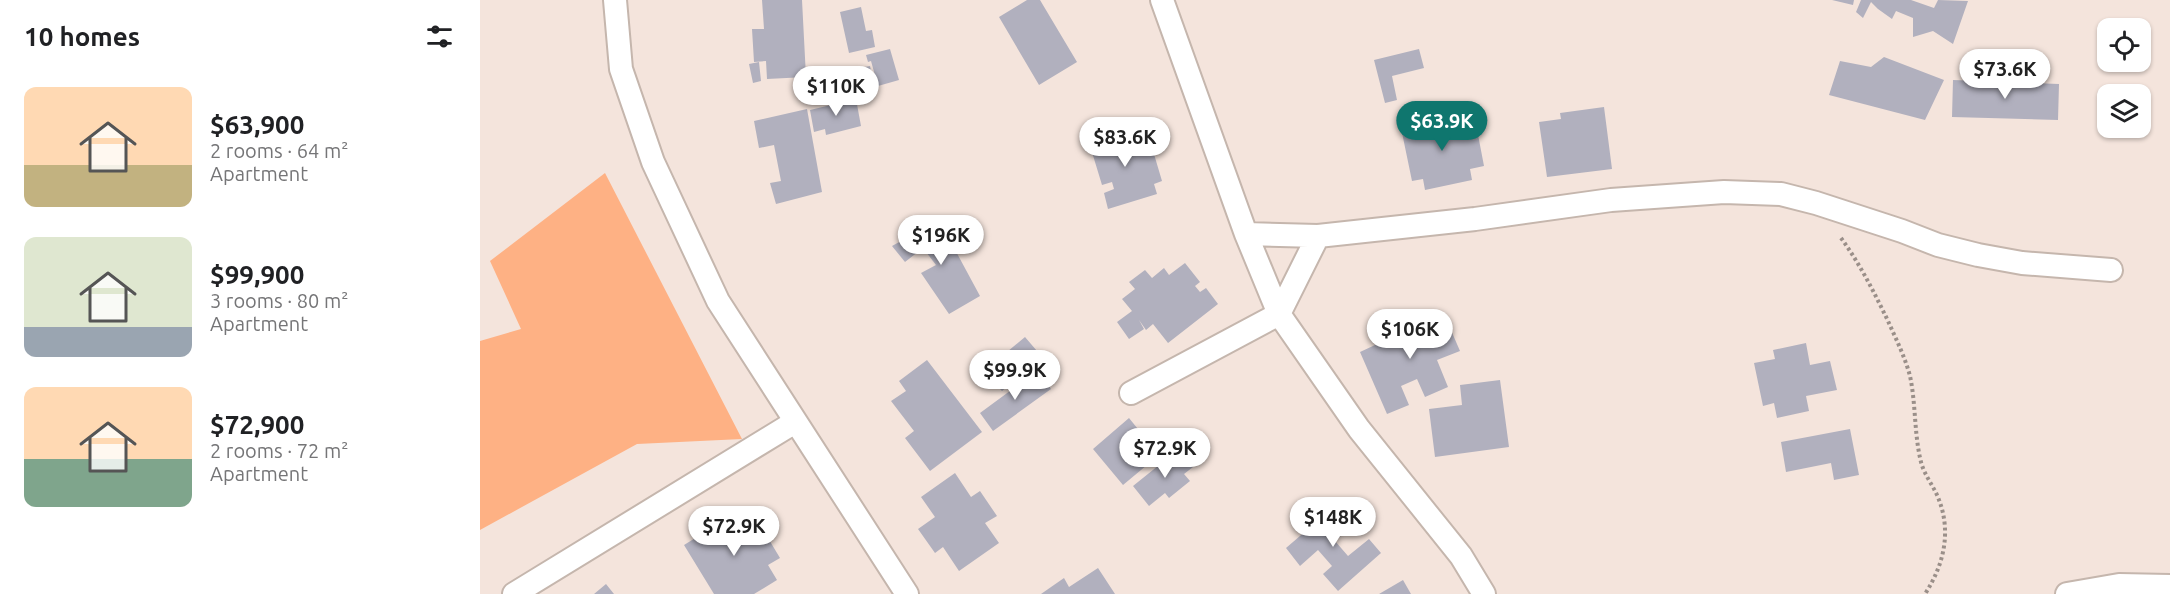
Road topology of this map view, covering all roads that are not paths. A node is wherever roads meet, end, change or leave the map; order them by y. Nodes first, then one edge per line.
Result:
1 (615, 0) edge
2 (1162, 0) edge
3 (1246, 234) junction
4 (1318, 236) junction
5 (2111, 270) dead end
6 (1279, 314) junction
7 (1131, 393) dead end
8 (795, 422) junction
9 (2170, 586) edge
10 (514, 594) edge
11 (907, 594) edge
12 (1484, 594) edge
13 (2067, 594) edge

1 - 8 street
2 - 3 street
3 - 4 street
3 - 6 street
4 - 5 street
4 - 6 street
6 - 7 street
6 - 12 street
8 - 10 street
8 - 11 street
9 - 13 street

